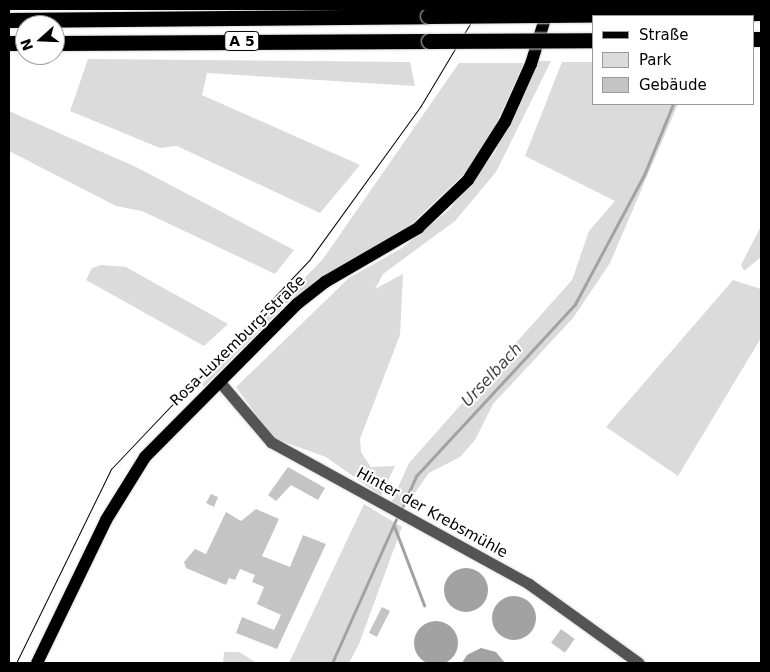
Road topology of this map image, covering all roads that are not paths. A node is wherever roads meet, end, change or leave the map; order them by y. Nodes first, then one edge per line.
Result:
1 (548, 9) edge
2 (761, 13) edge
3 (9, 20) edge
4 (592, 40) edge
5 (65, 42) edge
6 (219, 381) junction
7 (38, 663) edge
8 (639, 663) edge

1 - 6 main road, Rosa-Luxemburg-Straße
2 - 3 highway, A 5, bridge
4 - 5 highway, A 5, bridge
6 - 7 main road, Rosa-Luxemburg-Straße
6 - 8 street, Hinter der Krebsmühle

